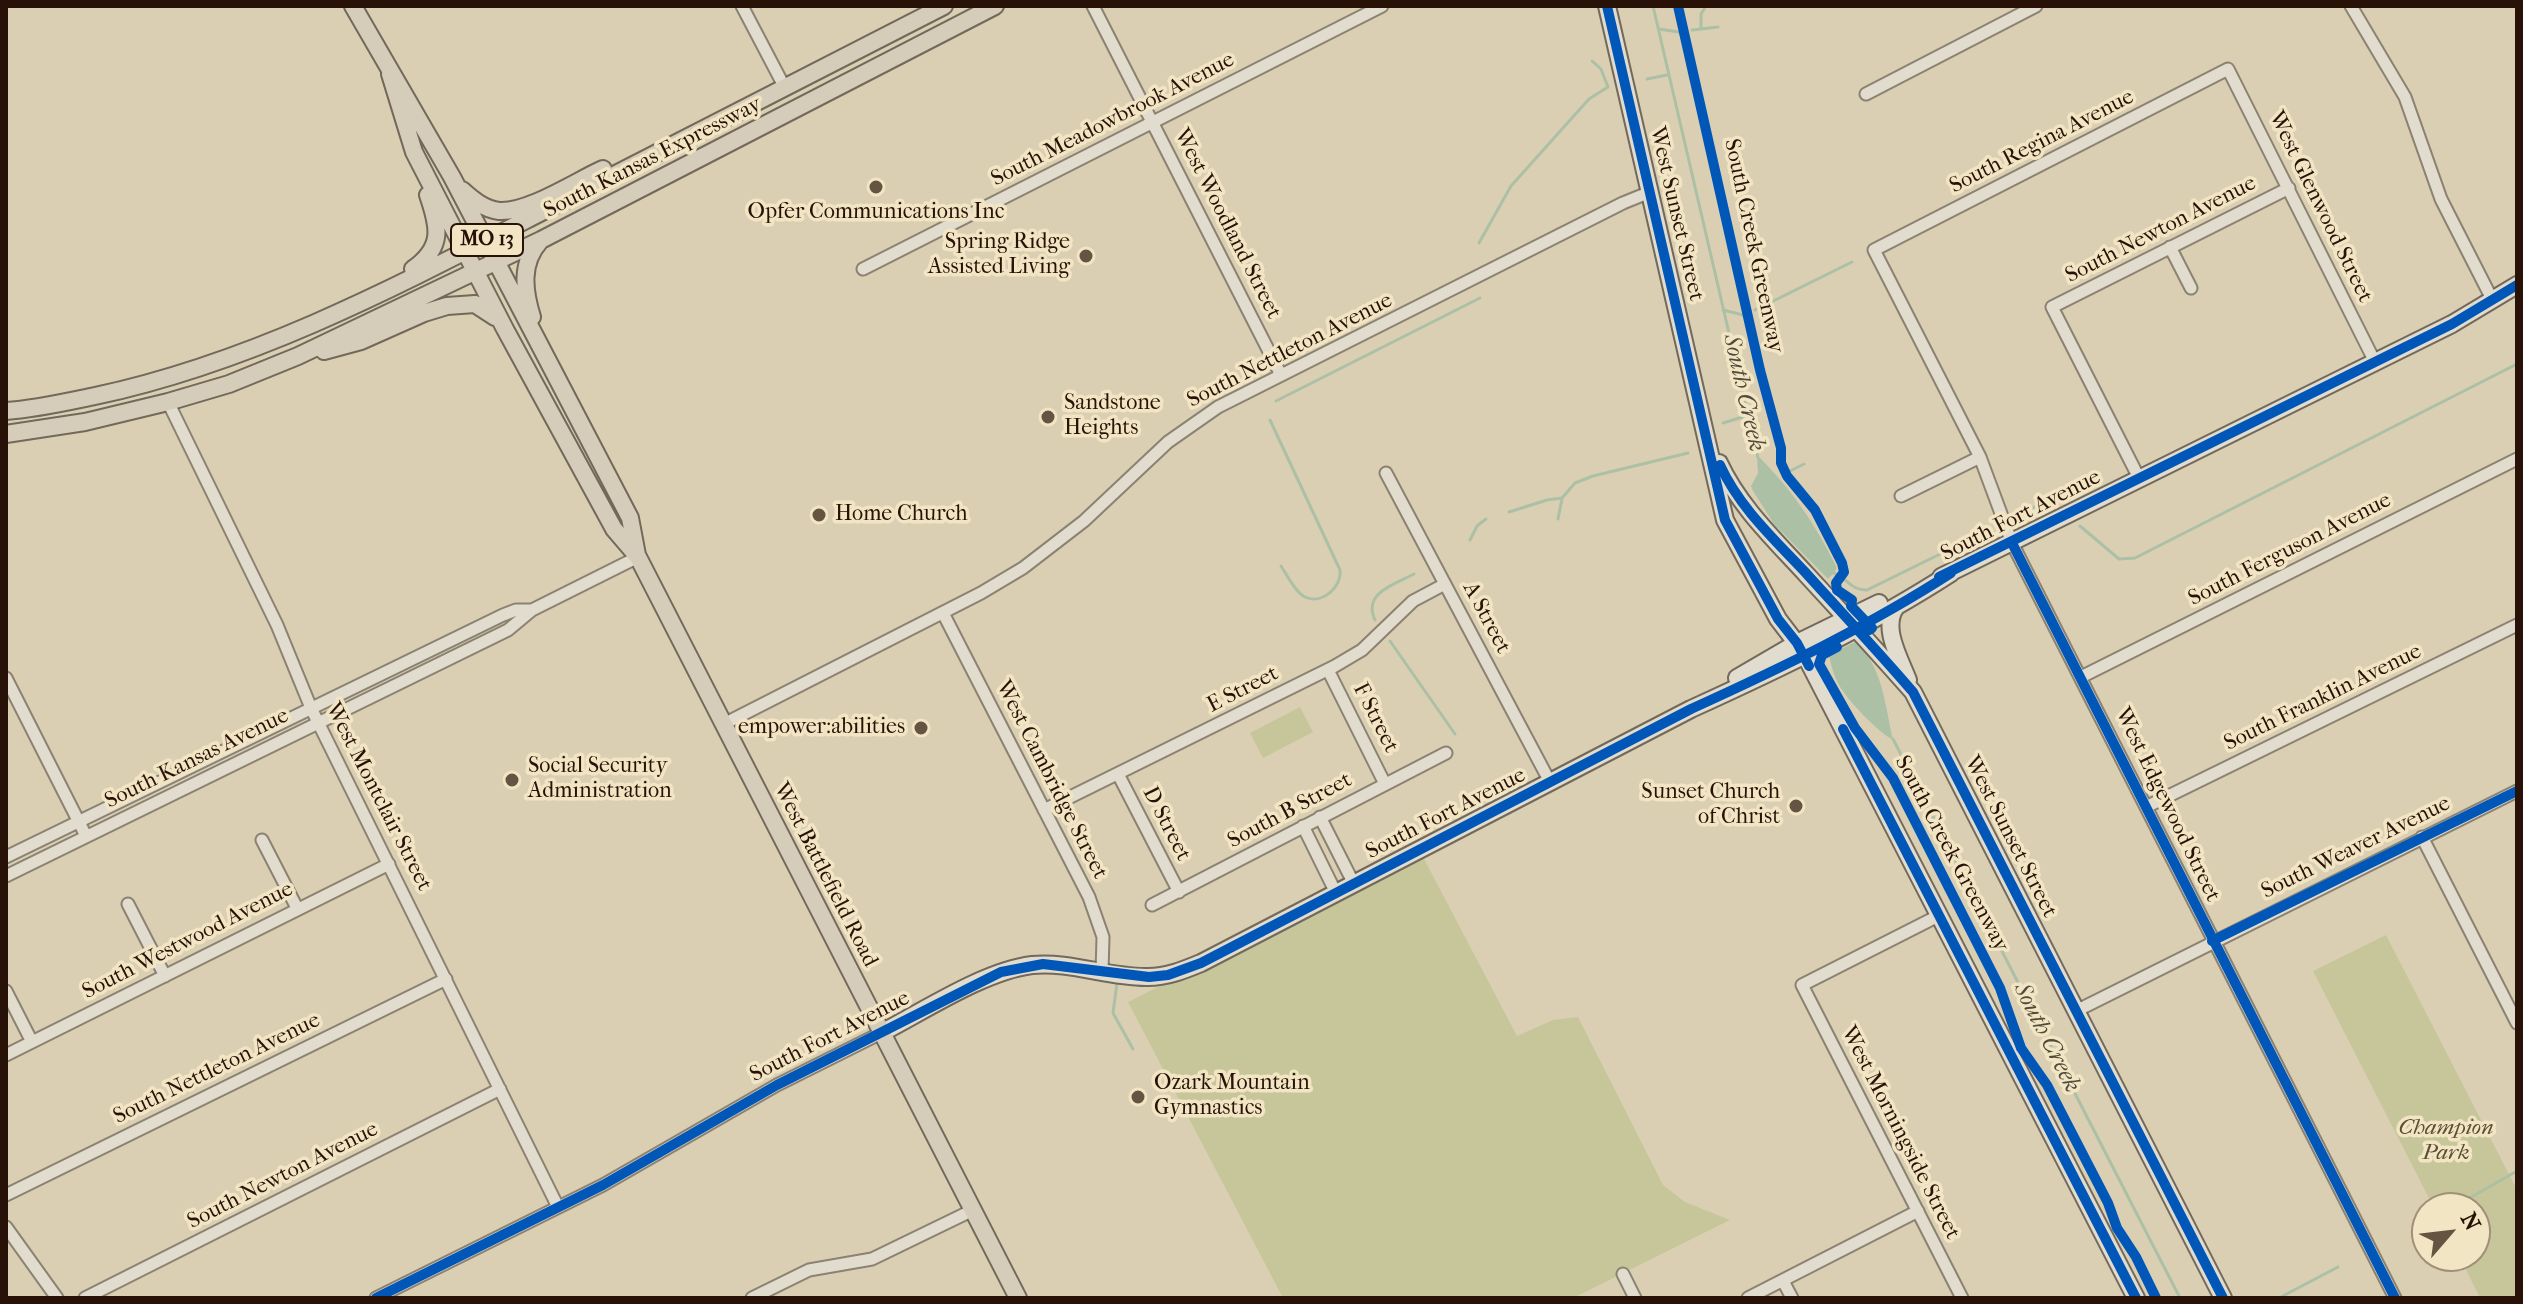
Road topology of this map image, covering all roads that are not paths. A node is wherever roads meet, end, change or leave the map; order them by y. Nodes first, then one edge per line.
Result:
1 (353, 6) edge
2 (742, 6) edge
3 (944, 6) edge
4 (995, 6) edge
5 (1093, 6) edge
6 (1382, 6) edge
7 (1607, 6) edge
8 (2036, 6) edge
9 (2354, 7) edge
10 (2228, 69) joint
11 (390, 74) junction
12 (785, 88) junction
13 (1866, 94) dead end
14 (1152, 122) junction
15 (666, 149) junction
16 (414, 152) junction
17 (452, 177) junction
18 (2289, 188) junction
19 (1650, 192) junction
20 (541, 240) junction
21 (485, 241) junction
22 (2170, 247) junction
23 (1874, 250) joint
24 (465, 251) junction
25 (496, 262) junction
26 (863, 269) dead end
27 (475, 272) junction
28 (2517, 285) edge
29 (2191, 288) dead end
30 (2493, 301) junction
31 (325, 318) junction
32 (505, 329) junction
33 (298, 356) junction
34 (2375, 362) junction
35 (553, 371) junction
36 (1281, 375) junction
37 (168, 402) junction
38 (6, 411) edge
39 (1706, 432) junction
40 (6, 434) edge
41 (1980, 457) junction
42 (2517, 459) edge
43 (1386, 473) dead end
44 (2139, 478) junction
45 (1901, 496) dead end
46 (2012, 543) junction
47 (638, 557) junction
48 (1951, 573) junction
49 (1445, 584) junction
50 (1896, 607) junction
51 (532, 610) junction
52 (943, 613) junction
53 (1852, 623) junction
54 (2517, 625) edge
55 (1800, 648) junction
56 (1328, 670) junction
57 (2081, 677) junction
58 (6, 678) edge
59 (1913, 692) junction
60 (311, 708) junction
61 (318, 722) junction
62 (724, 724) junction
63 (1446, 753) dead end
64 (1118, 774) junction
65 (1550, 782) junction
66 (1385, 784) junction
67 (2517, 791) edge
68 (2146, 807) junction
69 (1044, 810) junction
70 (1320, 817) junction
71 (79, 821) junction
72 (1303, 826) junction
73 (86, 836) junction
74 (2422, 837) junction
75 (262, 840) dead end
76 (6, 857) edge
77 (389, 864) junction
78 (6, 876) edge
79 (1354, 884) junction
80 (1179, 892) junction
81 (1336, 893) junction
82 (128, 904) dead end
83 (1152, 905) dead end
84 (297, 908) junction
85 (1940, 915) junction
86 (2212, 941) junction
87 (1102, 972) junction
88 (165, 976) junction
89 (446, 979) junction
90 (6, 991) edge
91 (2076, 1011) junction
92 (2517, 1023) edge
93 (881, 1033) junction
94 (32, 1042) junction
95 (6, 1055) edge
96 (500, 1089) junction
97 (6, 1195) edge
98 (558, 1207) junction
99 (973, 1210) junction
100 (1918, 1211) junction
101 (6, 1227) edge
102 (1623, 1274) dead end
103 (1783, 1281) junction
104 (57, 1298) edge
105 (85, 1298) edge
106 (376, 1298) edge
107 (752, 1298) edge
108 (1018, 1298) edge
109 (1635, 1298) edge
110 (1748, 1298) edge
111 (1792, 1298) edge
112 (1962, 1298) edge
113 (2136, 1298) edge
114 (2223, 1298) edge
115 (2395, 1298) edge

1 - 11 main road, West Battlefield Road
2 - 12 street
3 - 12 main road, South Kansas Expressway / MO 13
4 - 20 main road, South Kansas Expressway / MO 13
5 - 14 street, West Woodland Street
6 - 14 street, South Meadowbrook Avenue
7 - 19 main road, West Sunset Street
8 - 13 street
9 - 30 street
10 - 18 street, West Glenwood Street
10 - 23 street, South Regina Avenue
11 - 16 main road, West Battlefield Road
11 - 17 main road, West Battlefield Road
12 - 15 main road, South Kansas Expressway / MO 13
14 - 26 street, South Meadowbrook Avenue
14 - 36 street, West Woodland Street
15 - 17 main road
15 - 21 main road, South Kansas Expressway / MO 13
16 - 24 main road, West Battlefield Road
16 - 31 main road
17 - 21 main road, West Battlefield Road
18 - 22 street, South Newton Avenue
18 - 34 street, West Glenwood Street
19 - 36 street, South Nettleton Avenue
19 - 39 main road, West Sunset Street
20 - 25 main road, South Kansas Expressway / MO 13
20 - 35 main road
21 - 24 main road, South Kansas Expressway / MO 13
21 - 25 main road, West Battlefield Road
22 - 29 street
22 - 44 street, South Newton Avenue
23 - 41 street, West Edgewood Street
24 - 27 main road, West Battlefield Road
24 - 31 main road, South Kansas Expressway / MO 13
25 - 27 main road, South Kansas Expressway / MO 13
25 - 35 main road, West Battlefield Road
27 - 32 main road, West Battlefield Road
27 - 33 main road, South Kansas Expressway / MO 13
28 - 30 main road, South Fort Avenue
30 - 34 main road, South Fort Avenue
31 - 38 main road, South Kansas Expressway / MO 13
32 - 33 main road
32 - 47 main road, West Battlefield Road
33 - 37 main road, South Kansas Expressway / MO 13
34 - 44 main road, South Fort Avenue
35 - 47 main road, West Battlefield Road
36 - 52 street, South Nettleton Avenue
37 - 40 main road, South Kansas Expressway / MO 13
37 - 60 street, West Montclair Street
39 - 53 main road, West Sunset Street
39 - 55 main road, West Sunset Street
41 - 45 street
41 - 46 street, West Edgewood Street
42 - 57 street, South Ferguson Avenue
43 - 49 street, A Street
44 - 46 main road, South Fort Avenue
46 - 48 main road, South Fort Avenue
46 - 57 street, West Edgewood Street
47 - 51 street, South Kansas Avenue
47 - 62 main road, West Battlefield Road
48 - 50 main road, South Fort Avenue
48 - 53 main road, South Fort Avenue
49 - 56 street, E Street
49 - 65 street, A Street
50 - 53 main road, South Fort Avenue
50 - 59 main road
51 - 60 street, South Kansas Avenue
51 - 61 street, South Kansas Avenue
52 - 62 street, South Nettleton Avenue
52 - 69 street, West Cambridge Street
53 - 55 main road, South Fort Avenue
53 - 59 main road, West Sunset Street
54 - 68 street, South Franklin Avenue
55 - 65 main road, South Fort Avenue
55 - 85 main road, West Sunset Street
56 - 64 street, E Street
56 - 66 street, F Street
57 - 68 street, West Edgewood Street
58 - 71 street
59 - 91 main road, West Sunset Street
60 - 61 street, West Montclair Street
60 - 71 street, South Kansas Avenue
61 - 73 street, South Kansas Avenue
61 - 77 street, West Montclair Street
62 - 93 main road, West Battlefield Road
63 - 66 street, South B Street
64 - 69 street, E Street
64 - 80 street, D Street
65 - 79 main road, South Fort Avenue
66 - 70 street, South B Street
67 - 74 street, South Weaver Avenue
68 - 86 street, West Edgewood Street
69 - 87 street, West Cambridge Street
70 - 72 street, South B Street
70 - 79 street
71 - 73 street
71 - 76 street, South Kansas Avenue
72 - 80 street, South B Street
72 - 81 street
73 - 78 street, South Kansas Avenue
74 - 86 street, South Weaver Avenue
74 - 92 street
75 - 84 street
77 - 84 street, South Westwood Avenue
77 - 89 street, West Montclair Street
79 - 81 main road, South Fort Avenue
80 - 83 street, South B Street
81 - 87 main road, South Fort Avenue
82 - 88 street
84 - 88 street, South Westwood Avenue
85 - 100 street, West Morningside Street
85 - 113 main road, West Sunset Street
86 - 91 street, South Weaver Avenue
86 - 115 street, West Edgewood Street
87 - 93 main road, South Fort Avenue
88 - 94 street, South Westwood Avenue
89 - 96 street, West Montclair Street
89 - 97 street, South Nettleton Avenue
90 - 94 street
91 - 114 main road, West Sunset Street
93 - 98 street, South Fort Avenue
93 - 99 main road, West Battlefield Road
94 - 95 street, South Westwood Avenue
96 - 98 street, West Montclair Street
96 - 105 street, South Newton Avenue
98 - 106 street, South Fort Avenue
99 - 107 street
99 - 108 main road, West Battlefield Road
100 - 103 street
100 - 112 street, West Morningside Street
101 - 104 street
102 - 109 street
103 - 110 street
103 - 111 street

